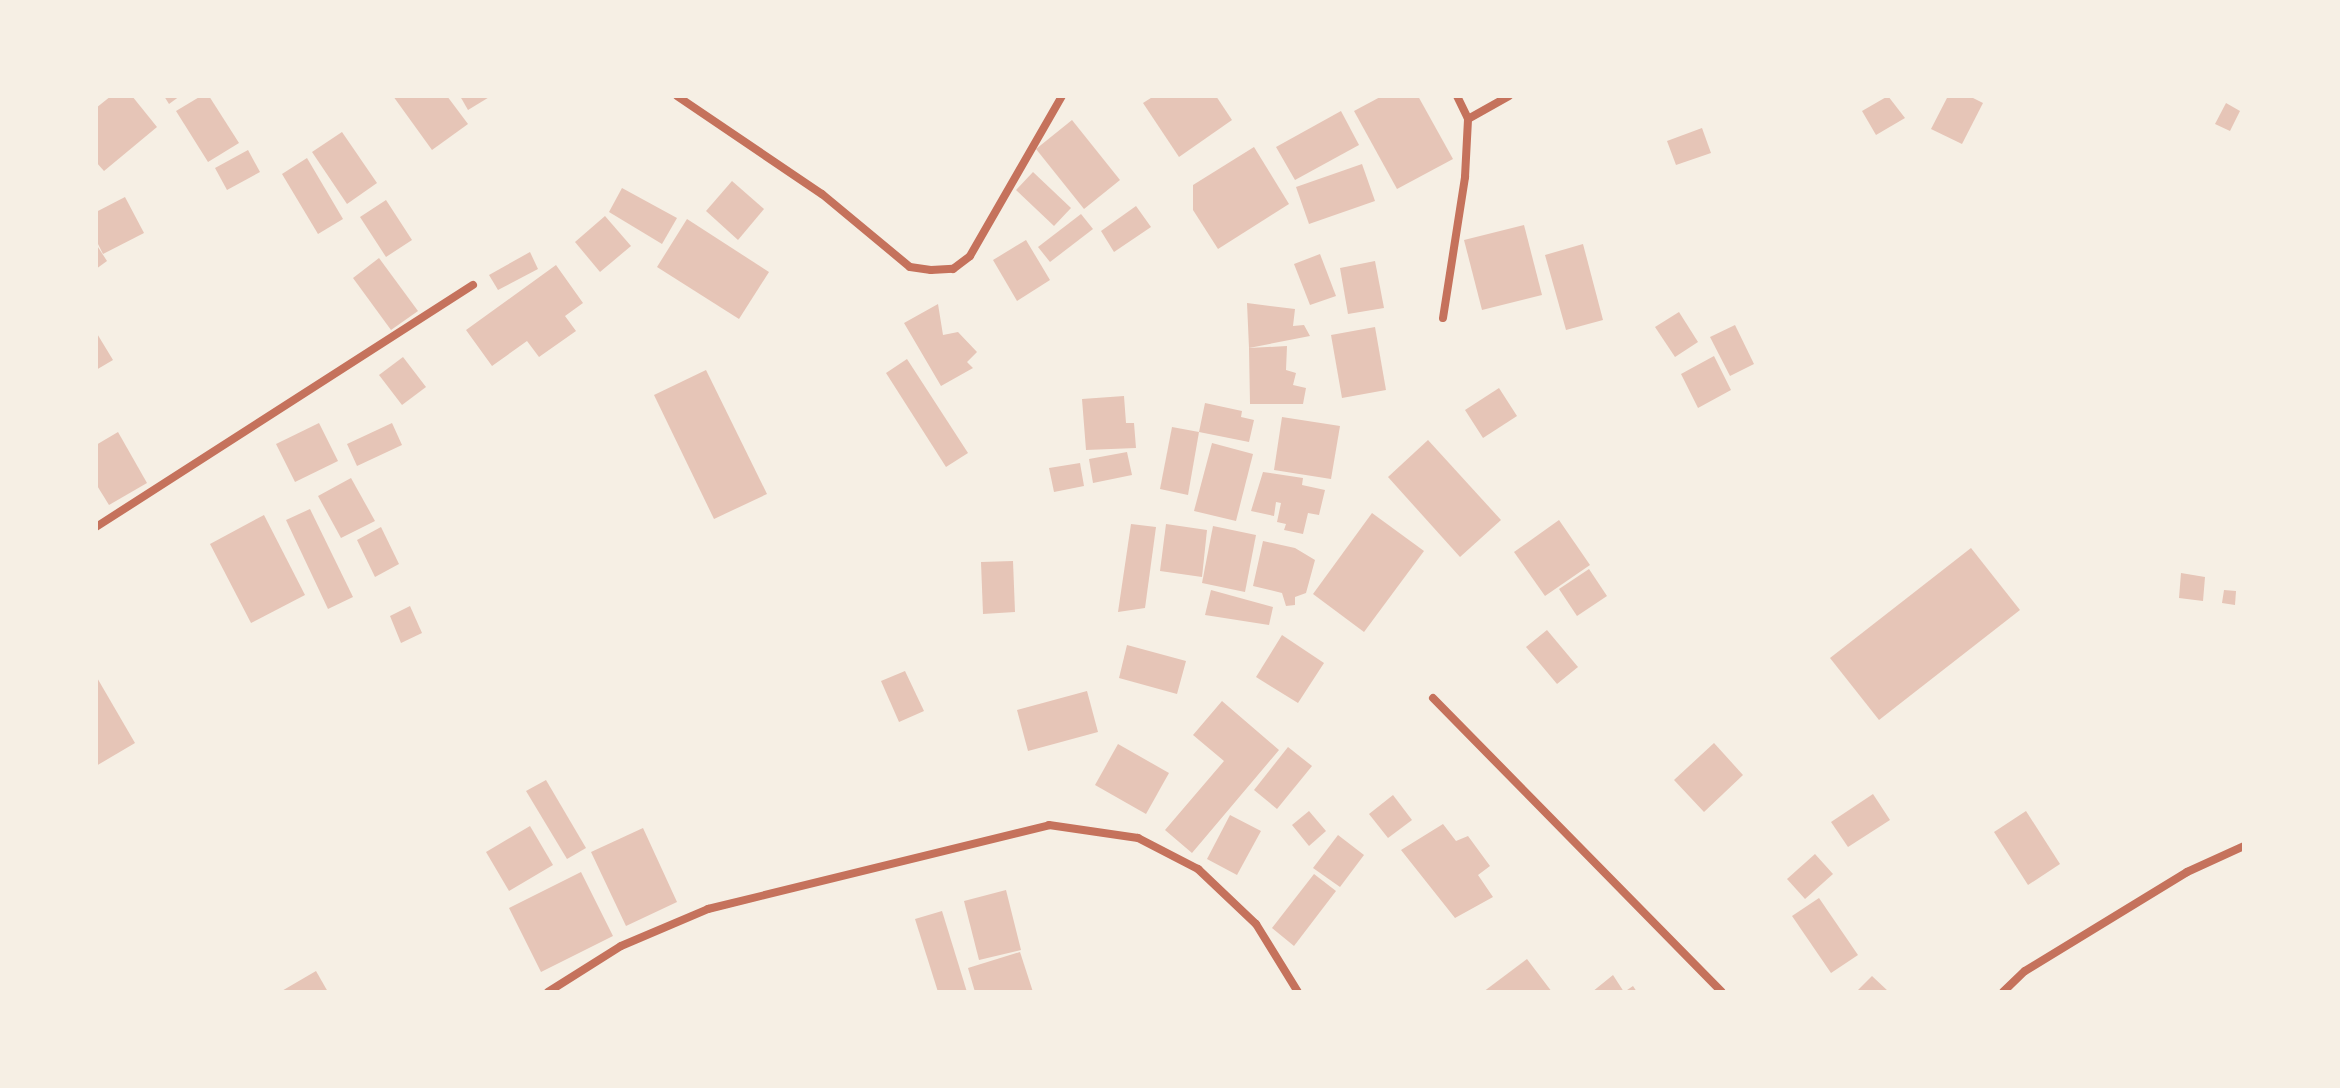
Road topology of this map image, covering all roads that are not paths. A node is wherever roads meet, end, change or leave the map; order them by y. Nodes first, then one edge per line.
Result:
1 (677, 96) edge
2 (1062, 96) edge
3 (1457, 96) edge
4 (1509, 96) edge
5 (1468, 119) junction
6 (473, 285) dead end
7 (1443, 318) dead end
8 (96, 527) edge
9 (1433, 698) dead end
10 (2244, 846) edge
11 (548, 992) edge
12 (1298, 992) edge
13 (1722, 992) edge
14 (2003, 992) edge

1 - 2 street
3 - 5 street
4 - 5 street
5 - 7 street
6 - 8 street
9 - 13 street
10 - 14 street
11 - 12 street

